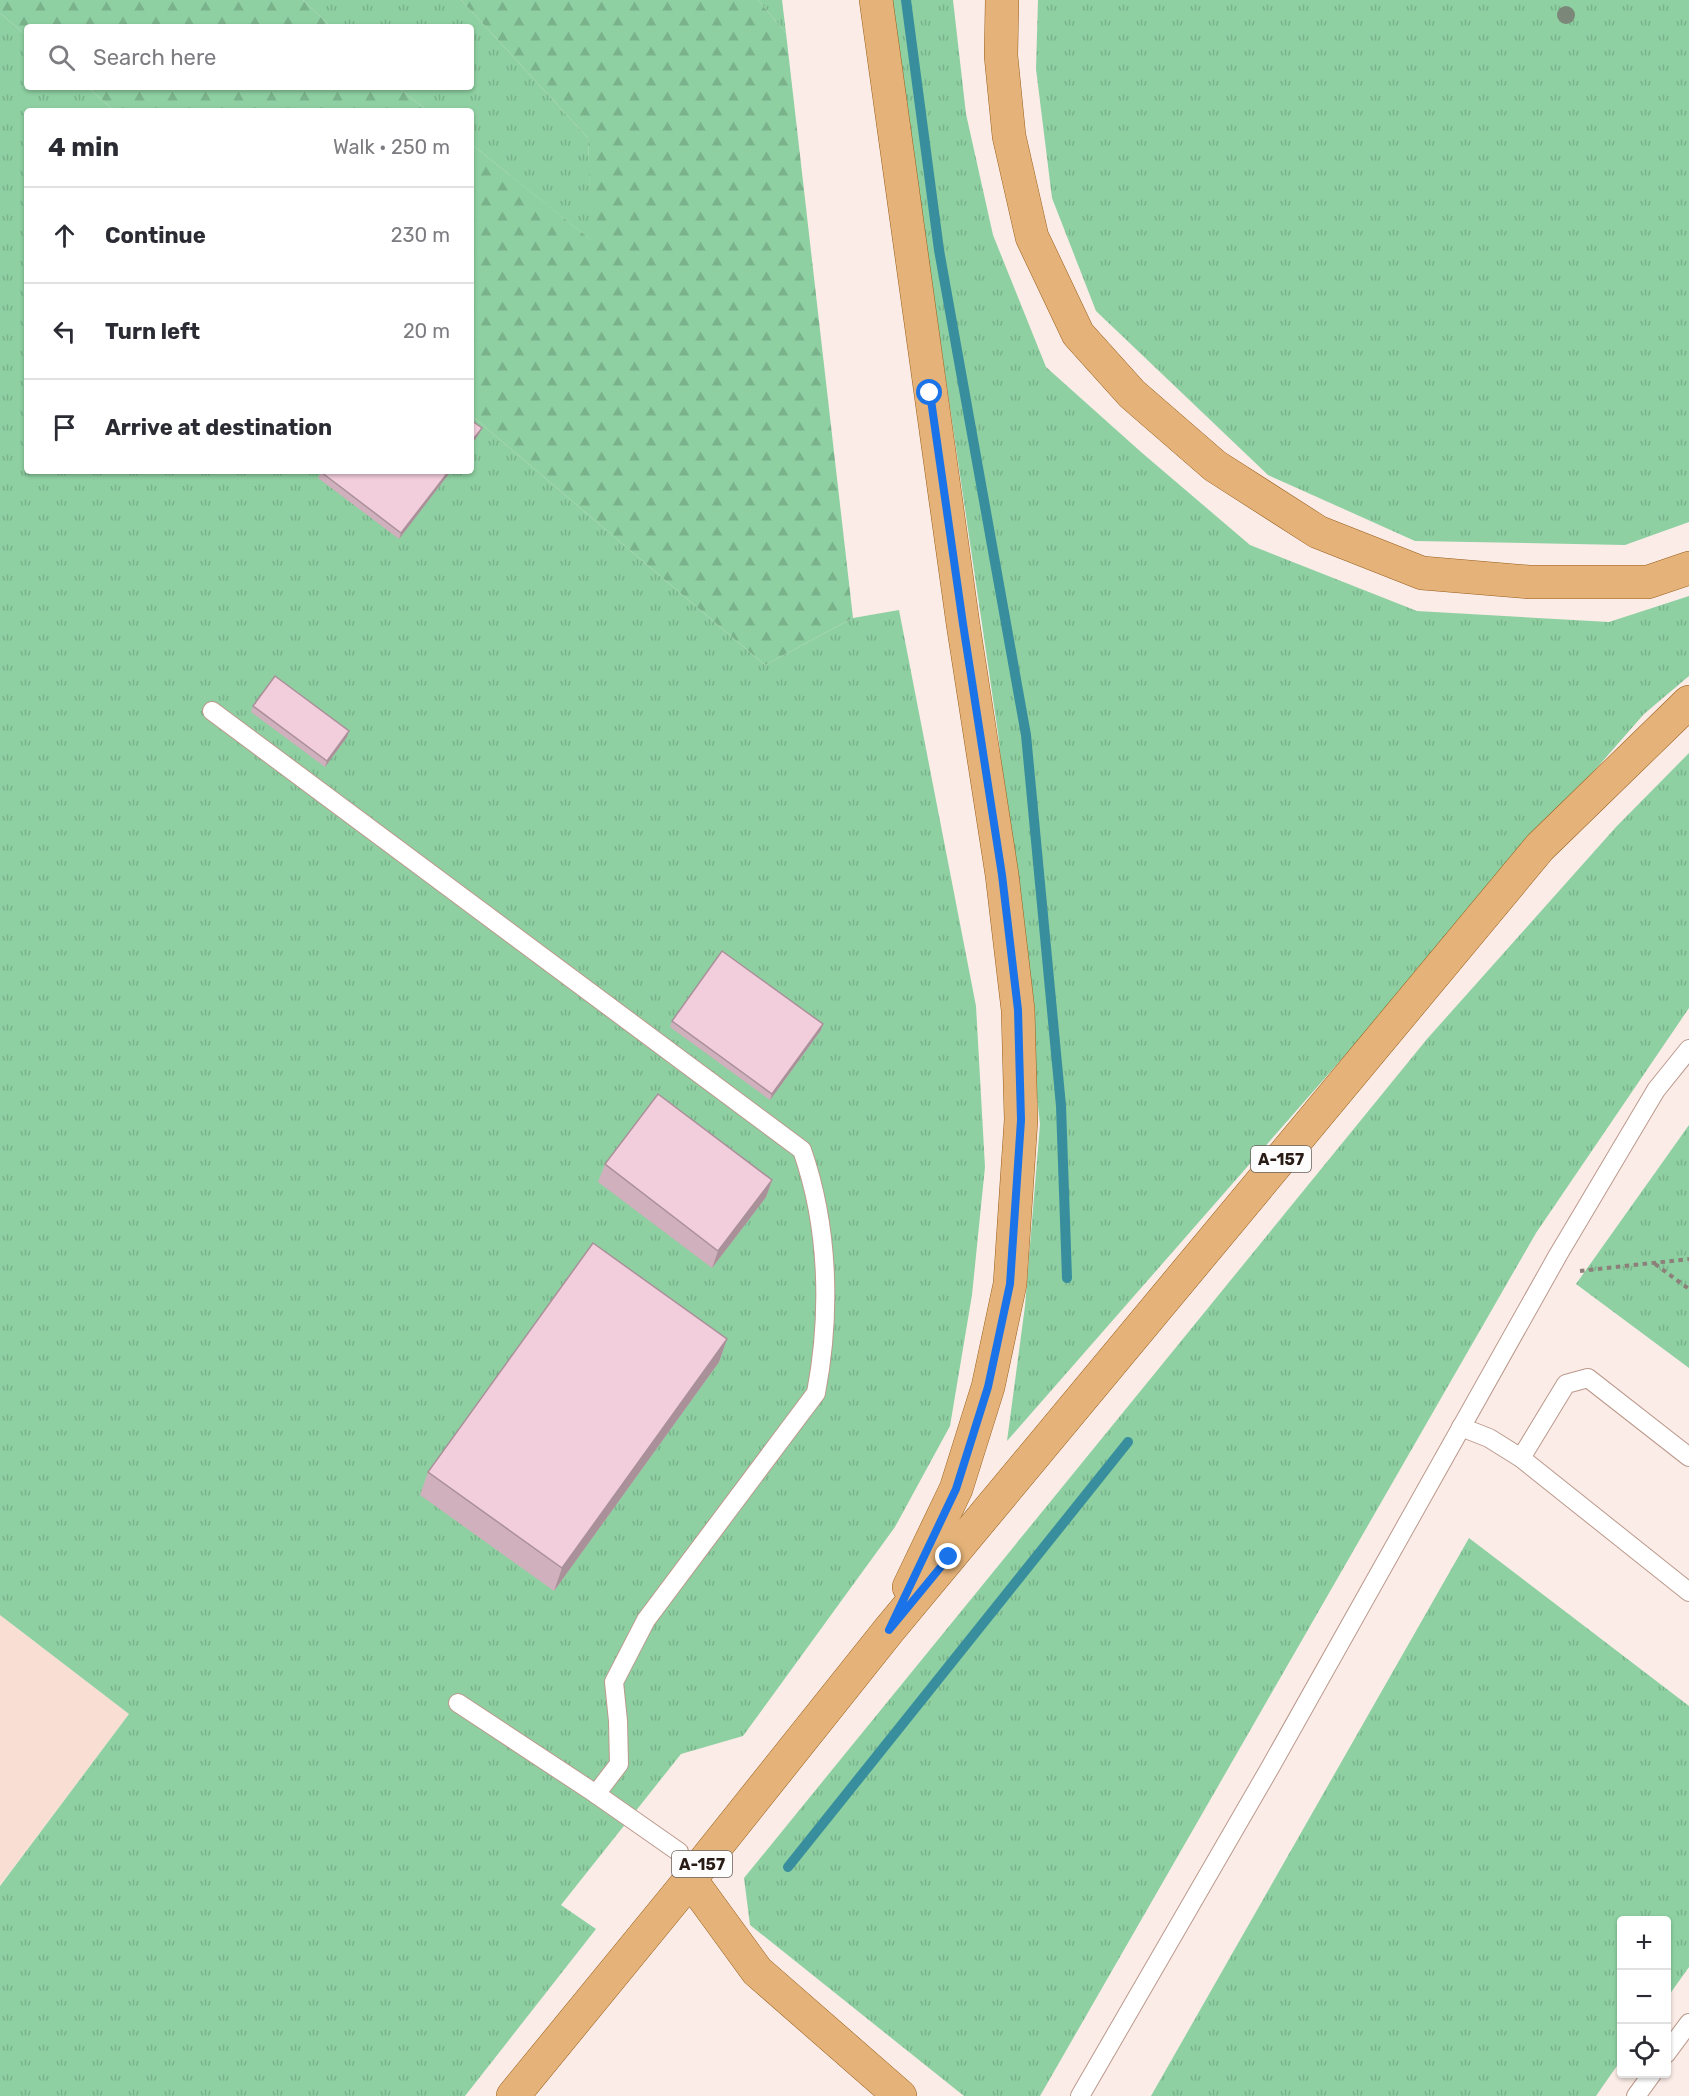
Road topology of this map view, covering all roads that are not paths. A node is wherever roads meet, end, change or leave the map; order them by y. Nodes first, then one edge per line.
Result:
1 (876, 0) edge
2 (1002, 0) edge
3 (1689, 568) edge
4 (1689, 702) edge
5 (212, 711) dead end
6 (1689, 1049) edge
7 (1461, 1427) junction
8 (1689, 1457) edge
9 (1521, 1458) junction
10 (1689, 1592) edge
11 (889, 1630) junction
12 (458, 1703) dead end
13 (596, 1794) junction
14 (684, 1865) junction
15 (1689, 2023) edge
16 (1671, 2047) edge
17 (1649, 2078) edge
18 (513, 2096) edge
19 (900, 2096) edge
20 (1080, 2096) edge
21 (1636, 2096) edge

1 - 11 main road
2 - 3 main road
4 - 11 main road, А-157
5 - 13 lane
6 - 7 lane
7 - 9 lane
7 - 20 lane
8 - 9 lane
9 - 10 lane
11 - 14 main road, А-157
12 - 13 lane
13 - 14 lane
14 - 18 main road, А-157
14 - 19 main road
15 - 16 lane
17 - 21 lane

